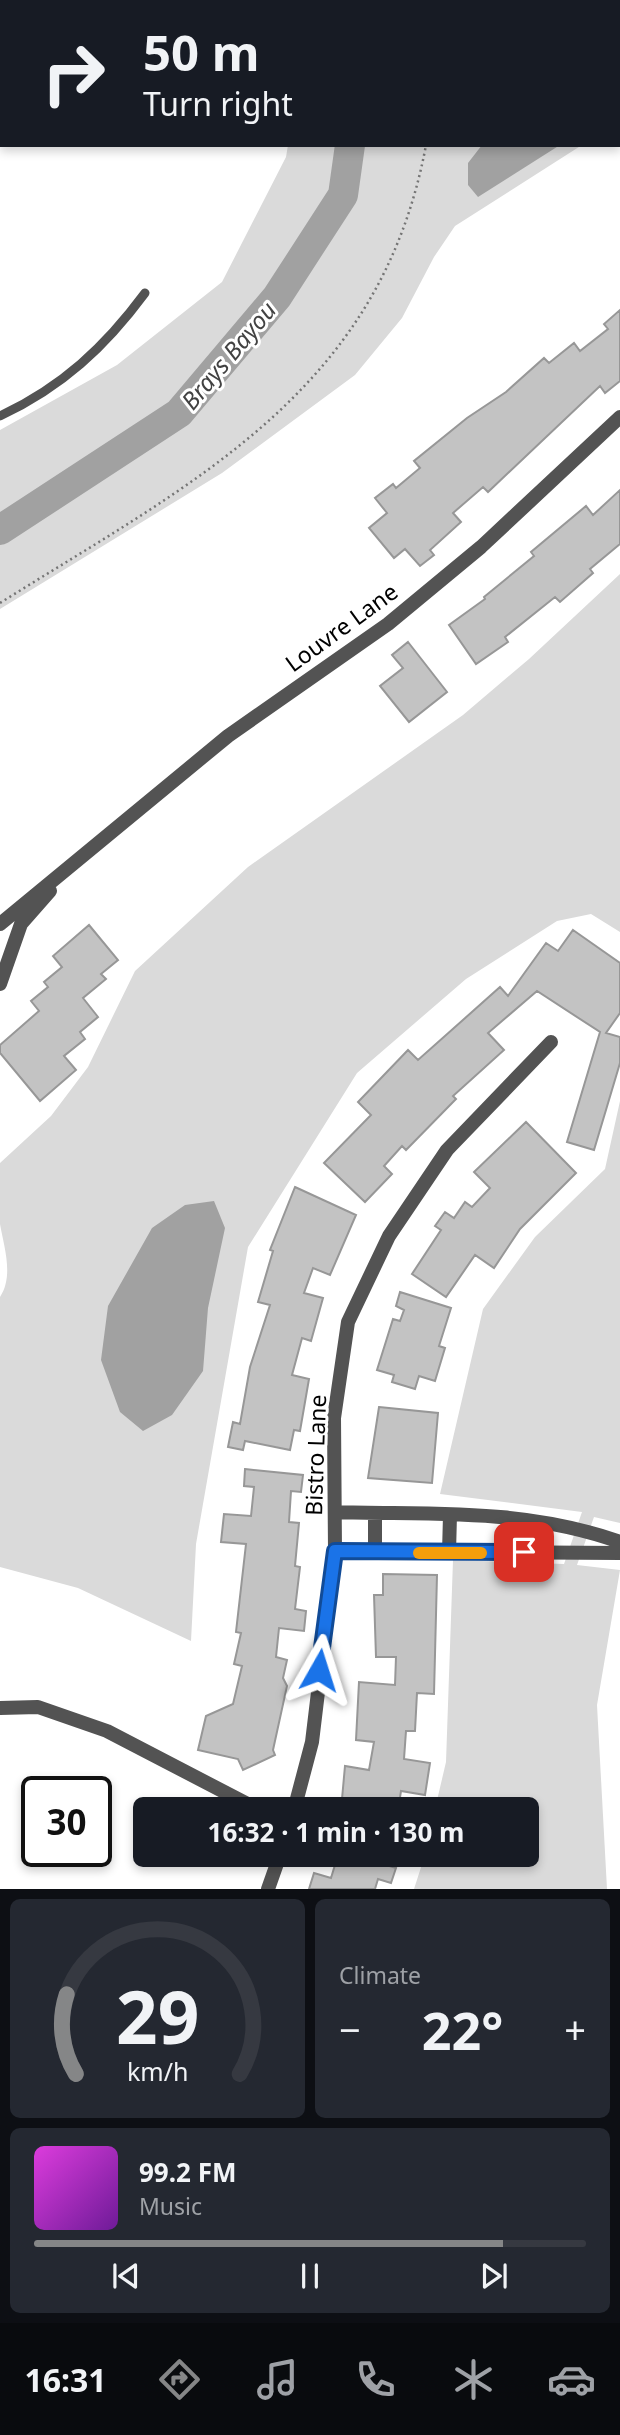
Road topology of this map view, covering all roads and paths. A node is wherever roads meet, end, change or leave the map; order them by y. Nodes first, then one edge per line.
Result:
1 (425, 147) edge
2 (145, 293) dead end
3 (0, 416) edge
4 (620, 417) edge
5 (0, 603) edge
6 (77, 859) junction
7 (0, 924) edge
8 (0, 984) edge
9 (551, 1042) dead end
10 (336, 1512) junction
11 (375, 1513) junction
12 (450, 1515) junction
13 (620, 1542) edge
14 (335, 1551) junction
15 (375, 1552) junction
16 (449, 1553) junction
17 (620, 1553) edge
18 (0, 1708) edge
19 (234, 1797) edge
20 (297, 1797) edge
21 (276, 1867) edge
22 (268, 1889) edge

1 - 5 path
2 - 3 lane
4 - 6 street, Louvre Lane
6 - 7 street, Louvre Lane
6 - 8 street, Louvre Lane
9 - 10 street, Bistro Lane
10 - 11 street
10 - 14 street, Bistro Lane
11 - 12 street
11 - 15 street
12 - 13 street
12 - 16 street
14 - 15 street
14 - 20 street, Bistro Lane
15 - 16 street
16 - 17 street
18 - 19 street
21 - 22 street

